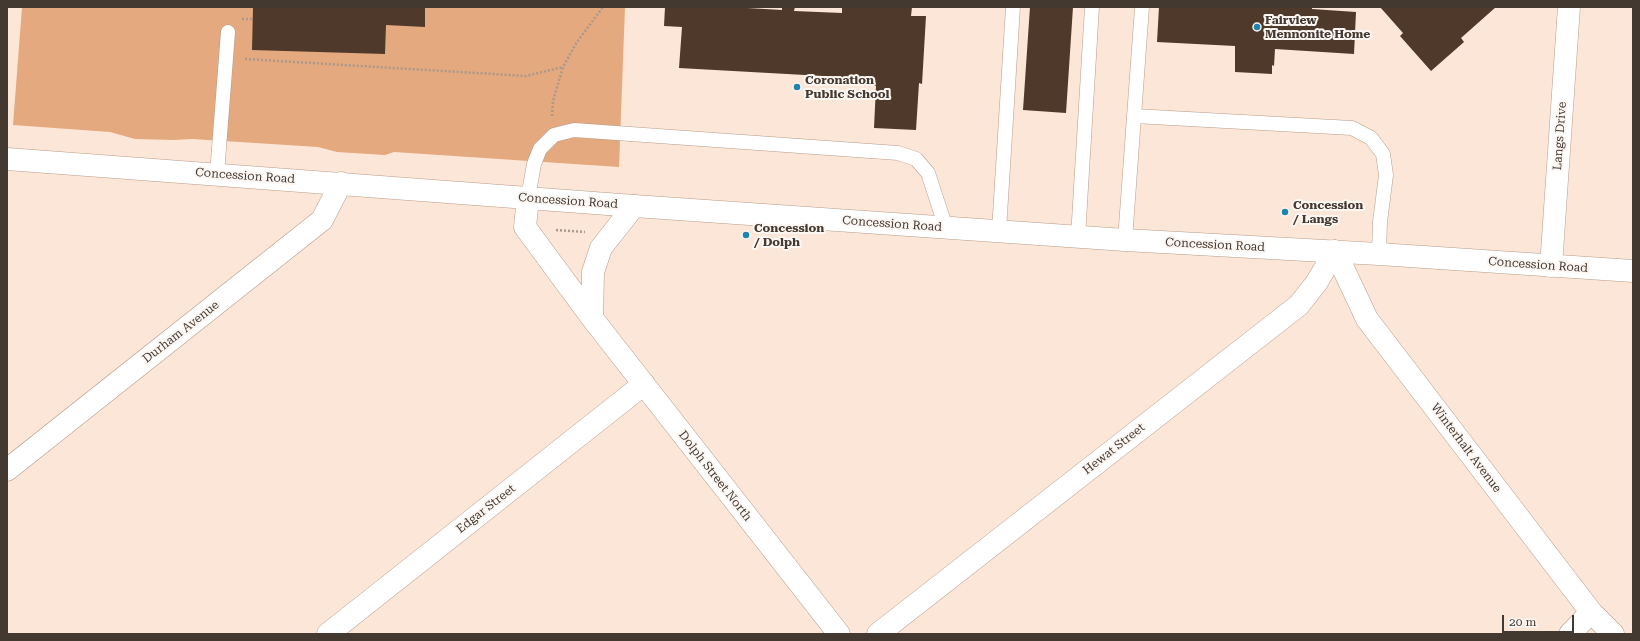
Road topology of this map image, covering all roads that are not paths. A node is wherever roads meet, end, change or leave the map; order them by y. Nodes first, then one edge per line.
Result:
1 (1013, 7) edge
2 (1092, 7) edge
3 (1142, 7) edge
4 (1569, 7) edge
5 (228, 32) dead end
6 (1134, 116) junction
7 (7, 159) edge
8 (218, 174) junction
9 (341, 183) junction
10 (528, 198) junction
11 (634, 206) junction
12 (946, 228) junction
13 (999, 231) junction
14 (1078, 237) junction
15 (1125, 240) junction
16 (1335, 251) junction
17 (1379, 254) junction
18 (1551, 266) junction
19 (1633, 271) edge
20 (592, 318) junction
21 (644, 384) junction
22 (7, 470) edge
23 (1591, 612) junction
24 (328, 634) edge
25 (839, 634) edge
26 (878, 634) edge
27 (1570, 634) edge
28 (1613, 634) edge

1 - 13 lane
2 - 14 lane
3 - 6 lane
4 - 18 street, Langs Drive
5 - 8 lane
6 - 15 lane
6 - 17 lane
7 - 8 street, Concession Road
8 - 9 street, Concession Road
9 - 10 street, Concession Road
9 - 22 street, Durham Avenue
10 - 11 street, Concession Road
10 - 12 lane
10 - 20 street, Dolph Street North
11 - 12 street, Concession Road
11 - 20 street
12 - 13 street, Concession Road
13 - 14 street, Concession Road
14 - 15 street, Concession Road
15 - 16 street, Concession Road
16 - 17 street, Concession Road
16 - 23 street, Winterhalt Avenue
16 - 26 street, Hewat Street
17 - 18 street, Concession Road
18 - 19 street, Concession Road
20 - 21 street, Dolph Street North
21 - 24 street, Edgar Street
21 - 25 street, Dolph Street North
23 - 27 street
23 - 28 street, Winterhalt Avenue

